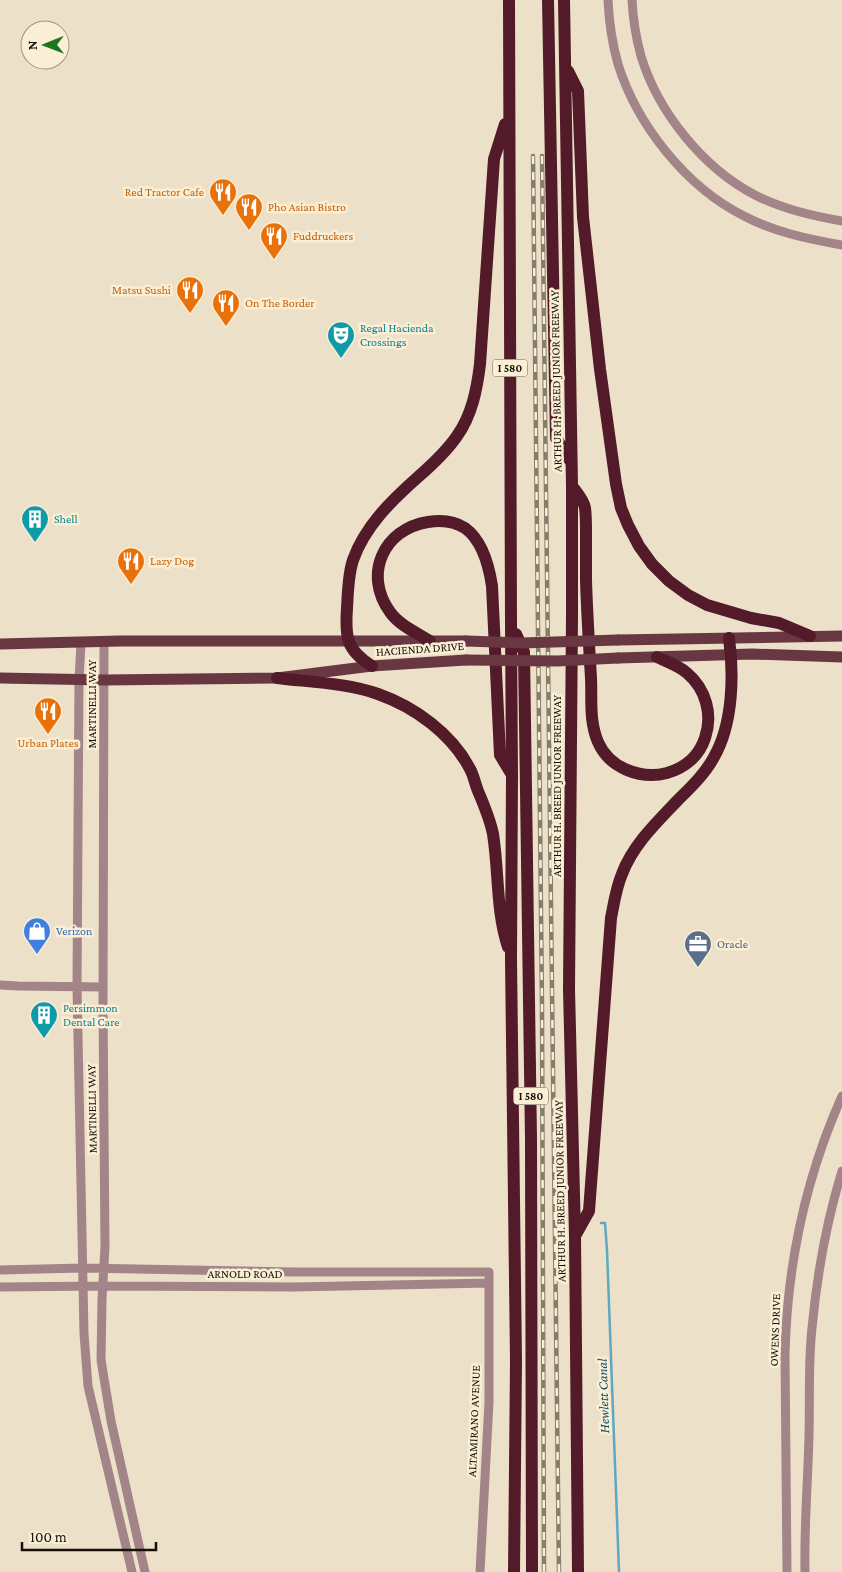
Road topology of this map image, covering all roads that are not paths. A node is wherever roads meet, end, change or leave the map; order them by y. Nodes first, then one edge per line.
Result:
1 (509, 0) edge
2 (548, 0) edge
3 (564, 0) edge
4 (608, 0) edge
5 (632, 0) edge
6 (566, 66) junction
7 (509, 112) junction
8 (842, 221) edge
9 (842, 245) edge
10 (571, 462) junction
11 (572, 486) junction
12 (511, 623) junction
13 (810, 636) junction
14 (842, 636) edge
15 (729, 638) junction
16 (349, 640) junction
17 (430, 641) junction
18 (104, 642) junction
19 (81, 643) junction
20 (0, 644) edge
21 (732, 655) junction
22 (657, 657) junction
23 (842, 657) edge
24 (372, 666) junction
25 (0, 678) edge
26 (276, 678) junction
27 (79, 680) junction
28 (104, 680) junction
29 (512, 775) junction
30 (511, 960) junction
31 (0, 984) edge
32 (77, 986) junction
33 (103, 986) junction
34 (842, 1096) edge
35 (842, 1172) edge
36 (575, 1236) junction
37 (83, 1268) junction
38 (104, 1269) junction
39 (0, 1270) edge
40 (489, 1272) joint
41 (489, 1283) junction
42 (83, 1286) junction
43 (103, 1286) junction
44 (0, 1287) edge
45 (132, 1572) edge
46 (145, 1572) edge
47 (480, 1572) edge
48 (514, 1572) edge
49 (532, 1572) edge
50 (578, 1572) edge
51 (787, 1572) edge
52 (805, 1572) edge

1 - 7 highway, I 580
2 - 10 highway
3 - 6 highway, ARTHUR H. BREED JUNIOR FREEWAY
4 - 9 street
5 - 8 street
6 - 10 highway, ARTHUR H. BREED JUNIOR FREEWAY
6 - 13 highway
7 - 12 highway, I 580
7 - 16 highway
10 - 11 highway, ARTHUR H. BREED JUNIOR FREEWAY
11 - 22 highway
11 - 36 highway, ARTHUR H. BREED JUNIOR FREEWAY
12 - 29 highway, I 580
12 - 49 highway, I 580
13 - 14 main road, HACIENDA DRIVE
13 - 15 main road, HACIENDA DRIVE
15 - 17 main road, HACIENDA DRIVE, bridge
15 - 21 highway
16 - 17 main road, HACIENDA DRIVE
16 - 18 main road, HACIENDA DRIVE
16 - 24 highway
17 - 29 highway
18 - 19 main road, HACIENDA DRIVE
18 - 28 street, MARTINELLI WAY
19 - 20 main road, HACIENDA DRIVE
19 - 27 street, MARTINELLI WAY
21 - 22 main road, HACIENDA DRIVE
21 - 23 main road, HACIENDA DRIVE
21 - 36 highway
22 - 24 main road, HACIENDA DRIVE, bridge
24 - 26 main road, HACIENDA DRIVE
25 - 27 main road, HACIENDA DRIVE
26 - 28 main road, HACIENDA DRIVE
26 - 30 highway
27 - 28 main road, HACIENDA DRIVE
27 - 32 street, MARTINELLI WAY
28 - 33 street, MARTINELLI WAY
29 - 30 highway, I 580
30 - 48 highway, I 580
31 - 32 street
32 - 33 street
32 - 37 street, MARTINELLI WAY
33 - 38 street, MARTINELLI WAY
34 - 51 street, OWENS DRIVE
35 - 52 street
36 - 50 highway, ARTHUR H. BREED JUNIOR FREEWAY
37 - 38 street, ARNOLD ROAD
37 - 39 street, ARNOLD ROAD
37 - 42 street, MARTINELLI WAY
38 - 40 street, ARNOLD ROAD
38 - 43 street, MARTINELLI WAY
40 - 41 street, ALTAMIRANO AVENUE
41 - 43 street, ARNOLD ROAD
41 - 47 street, ALTAMIRANO AVENUE
42 - 43 street, ARNOLD ROAD
42 - 44 street, ARNOLD ROAD
42 - 45 street, MARTINELLI WAY
43 - 46 street, MARTINELLI WAY

